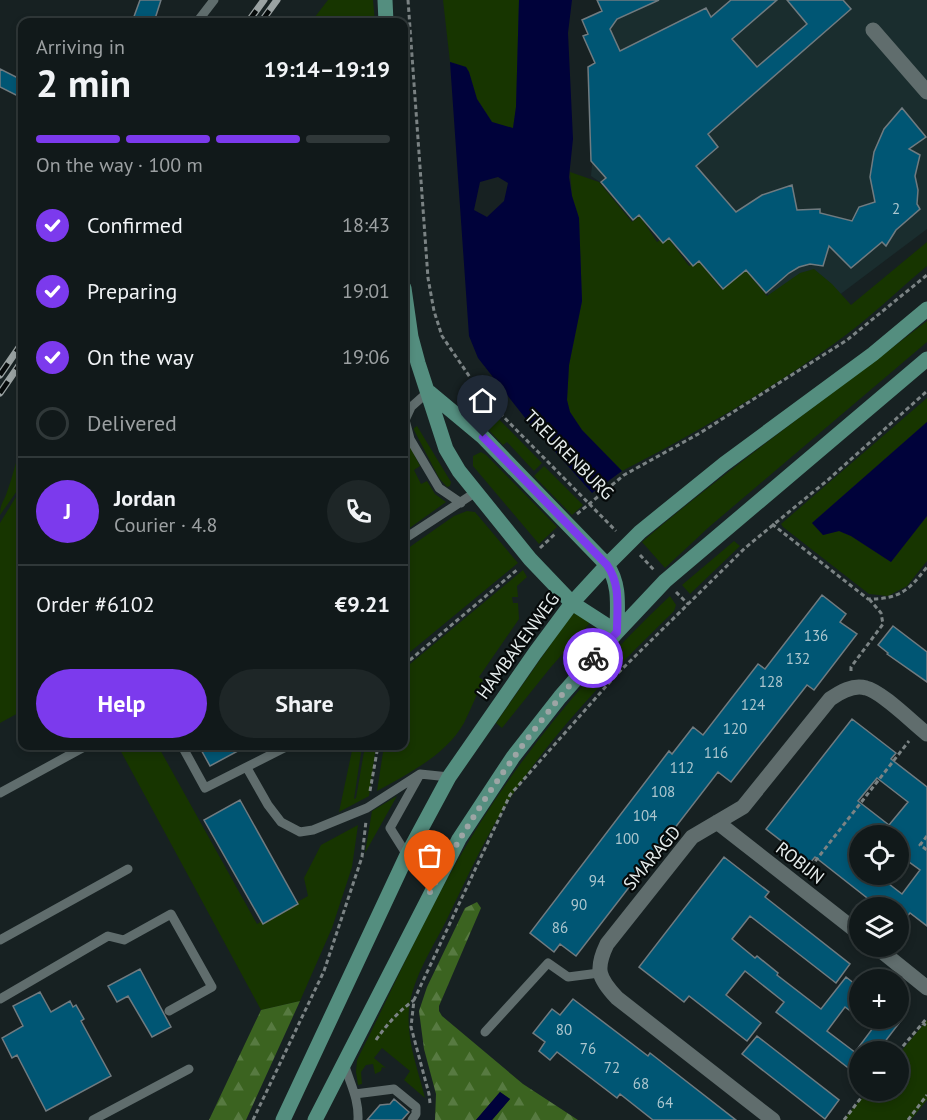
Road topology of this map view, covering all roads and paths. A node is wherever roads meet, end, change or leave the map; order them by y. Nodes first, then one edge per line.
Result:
1 (214, 0) edge
2 (385, 0) edge
3 (408, 0) edge
4 (200, 18) edge
5 (386, 18) edge
6 (873, 30) dead end
7 (927, 92) edge
8 (927, 275) edge
9 (927, 309) edge
10 (408, 316) edge
11 (927, 359) edge
12 (927, 391) edge
13 (429, 392) junction
14 (408, 414) edge
15 (408, 431) edge
16 (476, 492) junction
17 (461, 503) junction
18 (589, 504) junction
19 (566, 524) junction
20 (772, 525) junction
21 (408, 536) edge
22 (628, 543) junction
23 (530, 559) junction
24 (607, 565) junction
25 (927, 567) edge
26 (922, 573) junction
27 (927, 576) edge
28 (666, 581) junction
29 (868, 599) junction
30 (572, 603) junction
31 (688, 604) junction
32 (617, 632) junction
33 (408, 662) edge
34 (850, 688) junction
35 (923, 731) edge
36 (79, 750) edge
37 (184, 750) edge
38 (281, 750) edge
39 (377, 750) edge
40 (247, 768) junction
41 (420, 774) junction
42 (449, 777) junction
43 (0, 793) edge
44 (367, 808) junction
45 (717, 822) junction
46 (927, 836) edge
47 (927, 850) edge
48 (407, 855) junction
49 (128, 869) dead end
50 (796, 885) junction
51 (849, 926) edge
52 (0, 940) edge
53 (889, 957) edge
54 (599, 973) junction
55 (927, 988) edge
56 (0, 999) edge
57 (414, 1000) junction
58 (169, 1011) dead end
59 (927, 1018) edge
60 (922, 1023) junction
61 (927, 1026) edge
62 (485, 1032) dead end
63 (907, 1041) edge
64 (375, 1043) dead end
65 (344, 1063) junction
66 (189, 1069) dead end
67 (355, 1094) junction
68 (927, 1095) edge
69 (859, 1101) edge
70 (430, 1104) dead end
71 (93, 1120) edge
72 (253, 1120) edge
73 (284, 1120) edge
74 (315, 1120) edge
75 (358, 1120) edge
76 (412, 1120) edge
77 (773, 1120) edge
78 (844, 1120) edge
79 (908, 1120) edge

1 - 4 lane
2 - 5 main road
3 - 18 path, TREURENBURG
6 - 7 street
8 - 18 path
9 - 22 main road, HAMBAKENWEG
10 - 13 main road
11 - 28 main road
12 - 20 path
13 - 14 lane
13 - 16 main road
13 - 19 main road
15 - 17 lane
16 - 17 lane
16 - 23 main road
17 - 21 lane
18 - 19 path
18 - 22 path, TREURENBURG
19 - 23 path
19 - 24 main road
20 - 29 path
20 - 31 path
22 - 24 main road, HAMBAKENWEG
22 - 28 path, TREURENBURG
23 - 30 main road
23 - 33 path
24 - 30 main road, HAMBAKENWEG
24 - 32 main road
25 - 26 path
26 - 27 path
26 - 29 path
28 - 31 path, TREURENBURG
28 - 32 main road
29 - 34 path
30 - 32 main road
30 - 42 main road, HAMBAKENWEG
31 - 57 path
32 - 65 main road
34 - 35 street
34 - 45 street, SMARAGD
35 - 50 path
36 - 43 lane
37 - 40 lane
38 - 40 lane
39 - 44 path
40 - 44 lane
41 - 42 lane
41 - 44 lane
41 - 48 lane
42 - 48 main road, HAMBAKENWEG
44 - 72 path
45 - 50 street, ROBIJN
45 - 54 street, SMARAGD
46 - 47 path
48 - 73 main road, HAMBAKENWEG
49 - 52 lane
50 - 51 street, ROBIJN
53 - 55 street
54 - 62 lane
54 - 77 street
56 - 58 lane
57 - 64 path
57 - 70 path
59 - 60 path
60 - 61 path
60 - 63 path
65 - 67 lane
65 - 74 main road
66 - 71 lane
67 - 75 lane
67 - 76 lane
68 - 79 path
69 - 78 path

